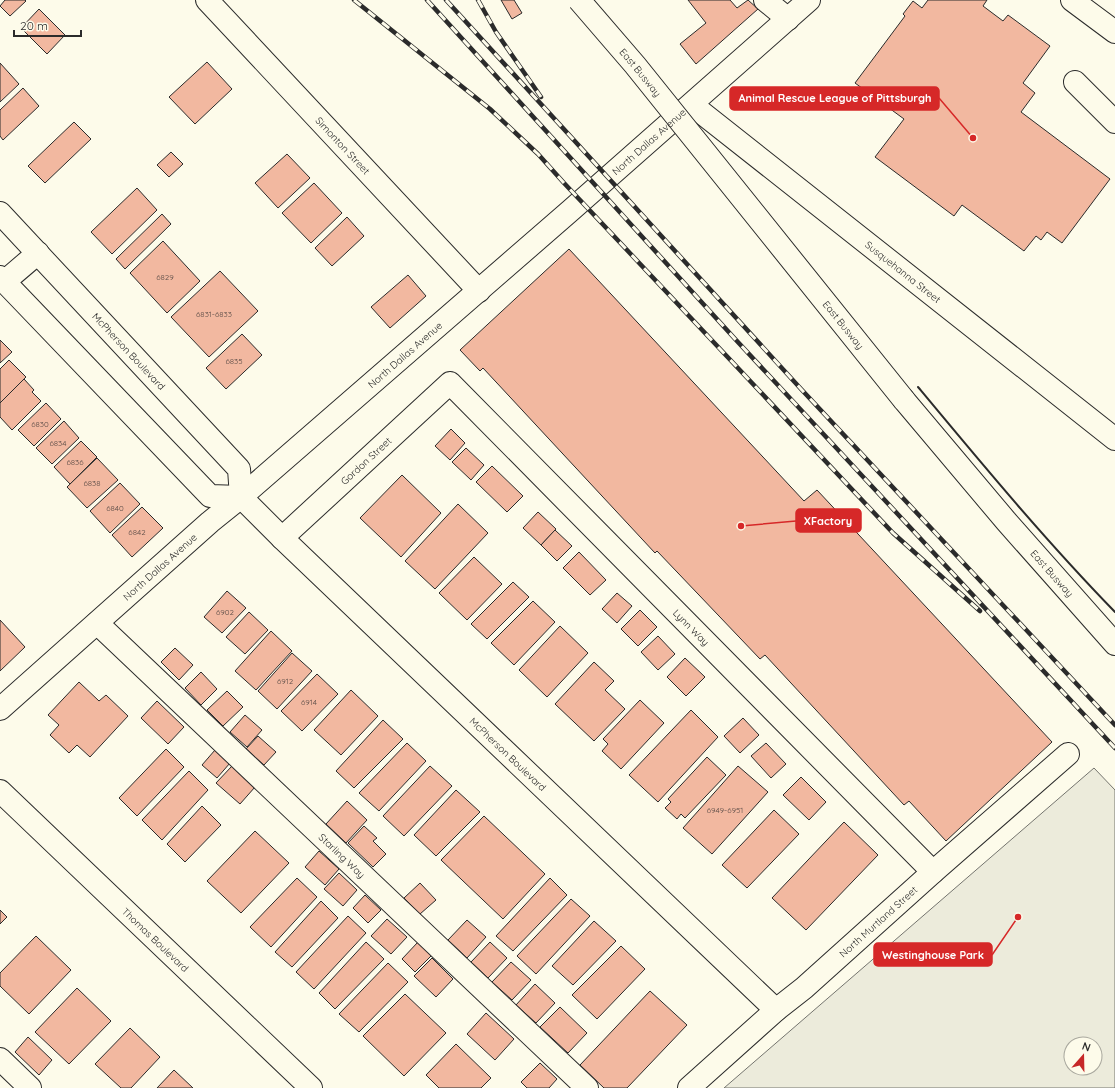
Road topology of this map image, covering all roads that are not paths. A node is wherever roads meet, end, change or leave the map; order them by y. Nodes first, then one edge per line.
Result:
1 (207, 0) edge
2 (579, 0) edge
3 (765, 0) edge
4 (809, 0) edge
5 (1072, 0) edge
6 (788, 19) junction
7 (1115, 32) edge
8 (1074, 82) dead end
9 (692, 105) junction
10 (1115, 122) edge
11 (0, 213) edge
12 (38, 253) junction
13 (2, 279) edge
14 (479, 291) junction
15 (450, 383) joint
16 (1115, 439) edge
17 (241, 497) junction
18 (282, 538) junction
19 (97, 623) junction
20 (1115, 644) edge
21 (0, 709) edge
22 (1068, 754) dead end
23 (0, 791) edge
24 (934, 872) junction
25 (776, 1010) junction
26 (0, 1059) edge
27 (30, 1088) edge
28 (311, 1088) edge
29 (587, 1088) edge
30 (689, 1088) edge

1 - 14 street, Simonton Street
2 - 20 street, East Busway, bridge
3 - 6 street
4 - 6 street, North Dallas Avenue
5 - 7 street
6 - 9 street, North Dallas Avenue
8 - 10 street
9 - 14 street, North Dallas Avenue
9 - 16 street, Susquehanna Street
11 - 12 street, McPherson Boulevard
12 - 13 street
12 - 17 street, McPherson Boulevard
13 - 17 street
14 - 17 street, North Dallas Avenue
15 - 18 street, Gordon Street
15 - 24 street, Lynn Way
17 - 18 street, McPherson Boulevard
17 - 19 street, North Dallas Avenue
18 - 25 street, McPherson Boulevard
19 - 21 street, North Dallas Avenue
19 - 29 street, Starling Way
22 - 24 street, North Murtland Street
23 - 28 street, Thomas Boulevard
24 - 25 street, North Murtland Street
25 - 30 street, North Murtland Street
26 - 27 street

